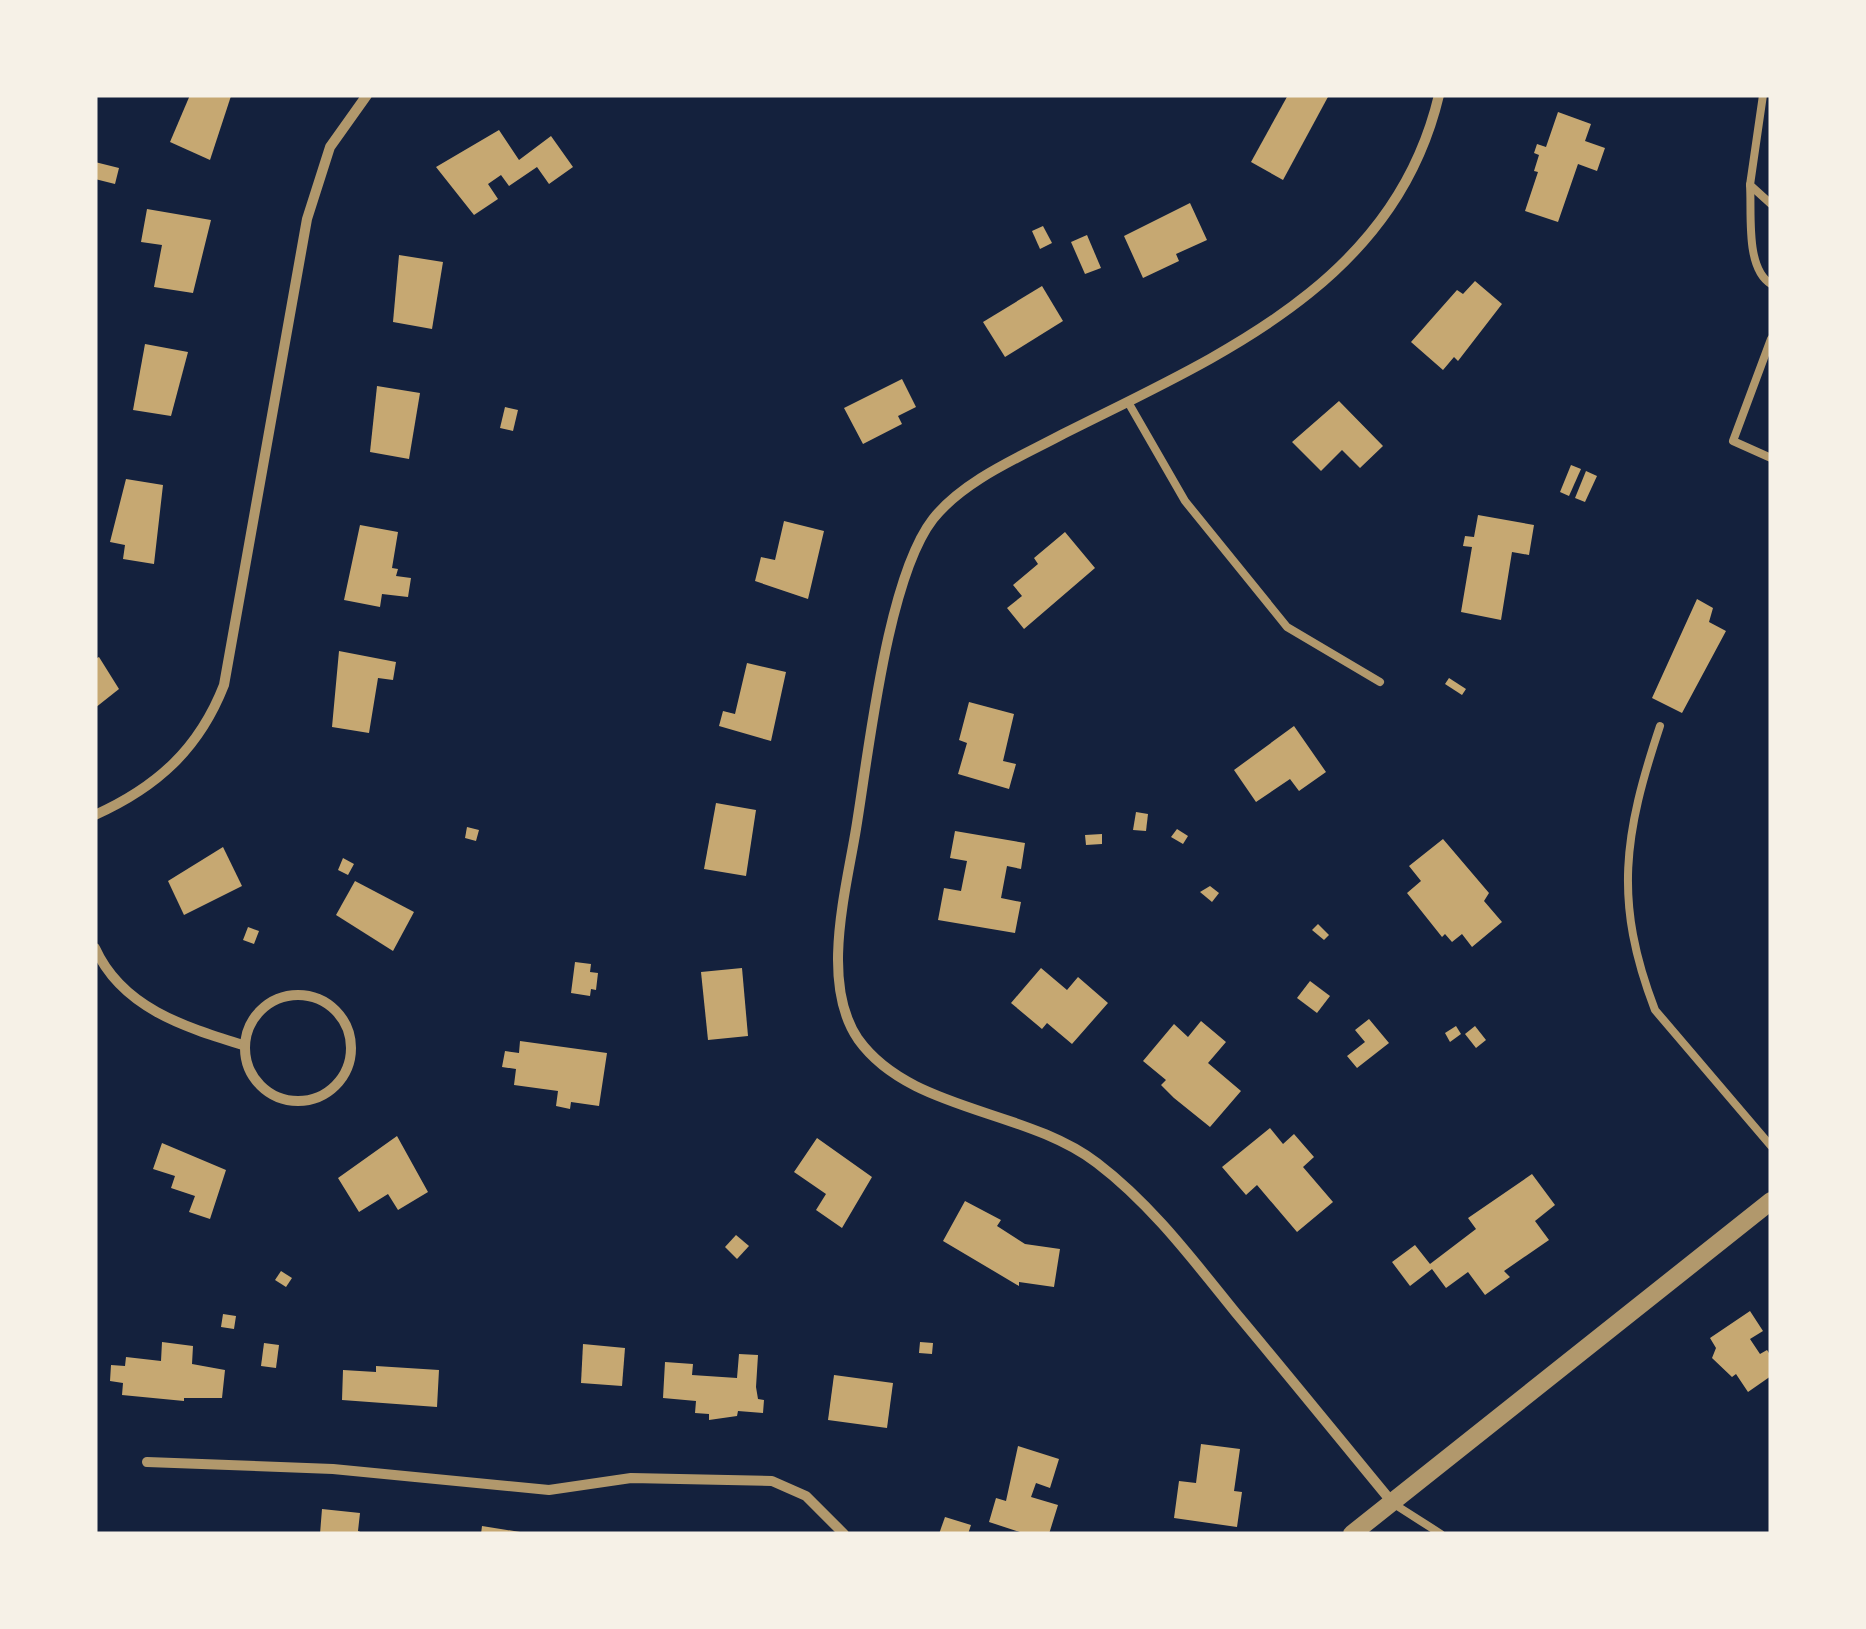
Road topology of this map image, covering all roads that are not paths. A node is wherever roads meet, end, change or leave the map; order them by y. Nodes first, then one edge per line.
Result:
1 (366, 95) edge
2 (1439, 95) edge
3 (1762, 95) edge
4 (1750, 185) junction
5 (1771, 204) edge
6 (1771, 284) edge
7 (1771, 339) edge
8 (1128, 402) junction
9 (1771, 458) edge
10 (1380, 682) dead end
11 (1660, 726) dead end
12 (95, 815) edge
13 (95, 948) edge
14 (243, 1045) junction
15 (1771, 1146) edge
16 (1771, 1202) edge
17 (147, 1462) dead end
18 (1390, 1501) junction
19 (844, 1534) edge
20 (1352, 1534) edge
21 (1441, 1534) edge

1 - 12 street
2 - 8 street
3 - 4 lane
4 - 5 lane
4 - 6 lane
7 - 9 lane
8 - 10 lane
8 - 18 street
11 - 15 lane
13 - 14 street
14 - 14 street
16 - 18 street
17 - 19 street
18 - 20 street
18 - 21 lane

